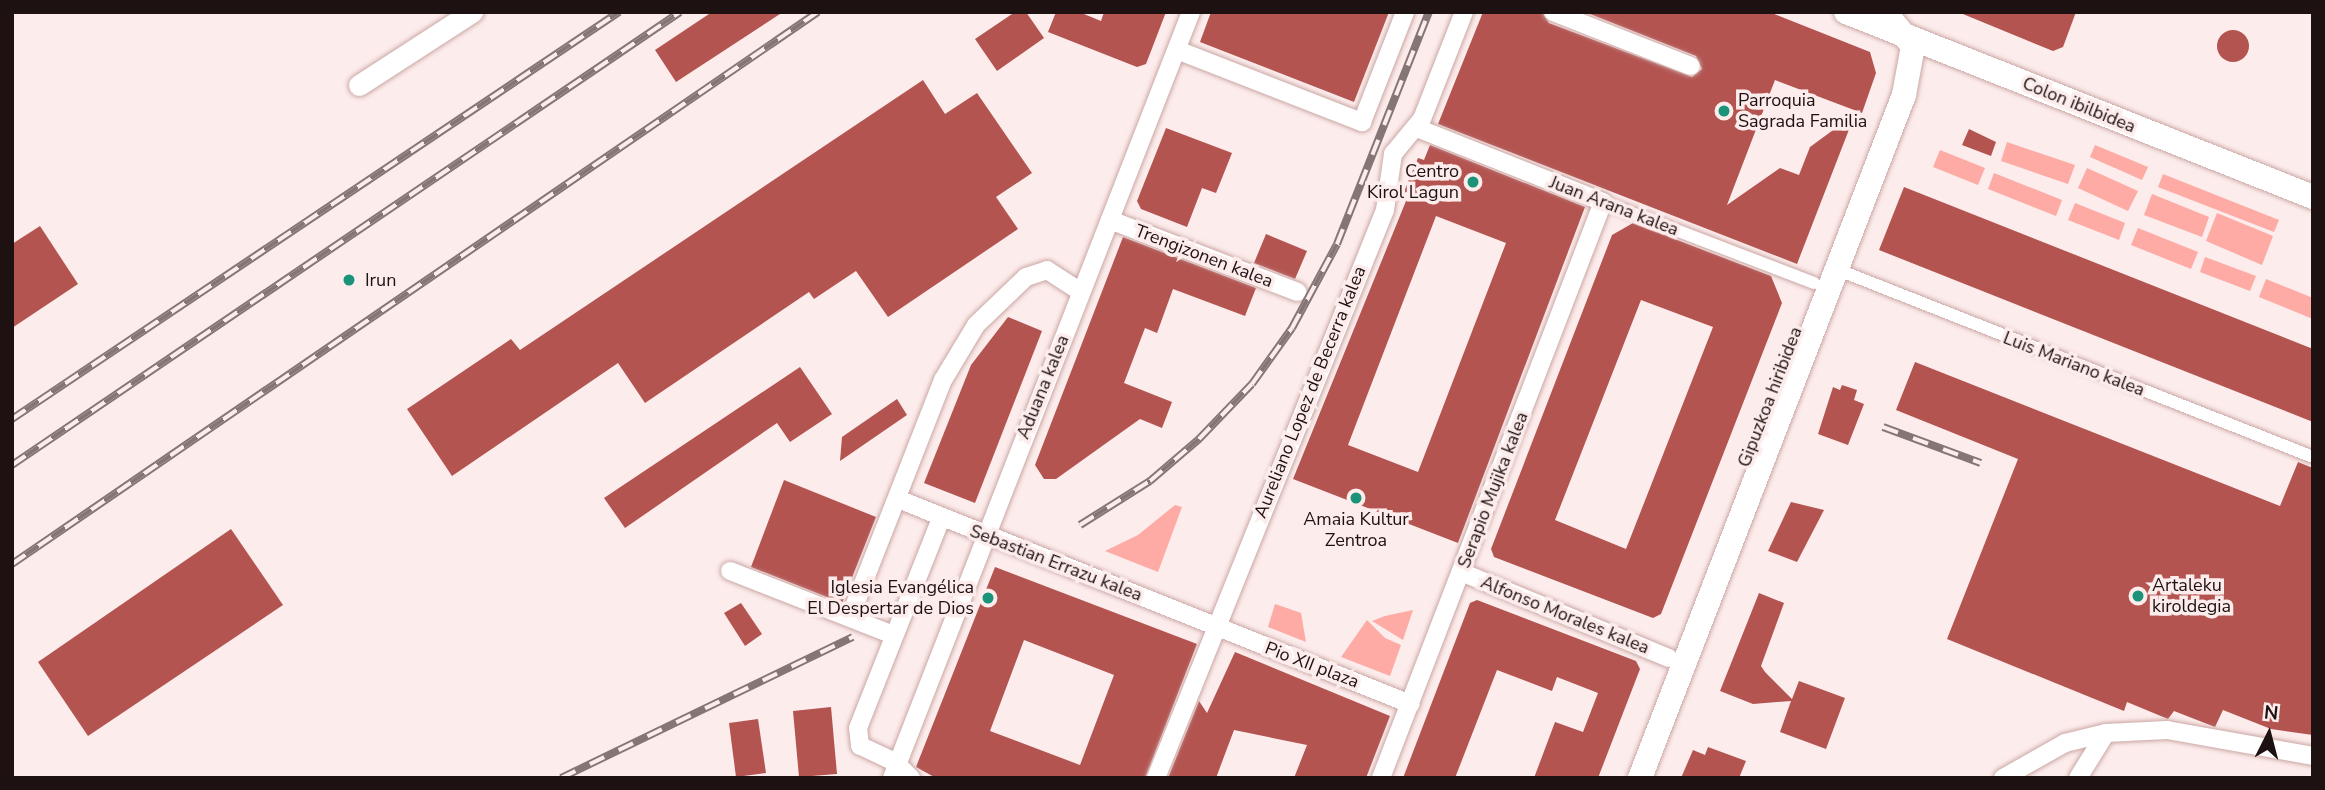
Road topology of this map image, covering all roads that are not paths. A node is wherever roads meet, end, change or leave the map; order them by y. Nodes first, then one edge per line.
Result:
1 (472, 12) edge
2 (1191, 12) edge
3 (1405, 12) edge
4 (1464, 12) edge
5 (1553, 12) edge
6 (1846, 12) edge
7 (1879, 19) edge
8 (1910, 38) junction
9 (1177, 50) junction
10 (1954, 55) junction
11 (1691, 66) dead end
12 (359, 85) dead end
13 (1904, 95) junction
14 (1411, 132) junction
15 (2313, 187) edge
16 (2313, 197) edge
17 (1603, 202) junction
18 (1110, 220) junction
19 (1836, 269) junction
20 (1814, 284) junction
21 (1081, 292) junction
22 (1298, 292) dead end
23 (2313, 457) edge
24 (898, 499) junction
25 (941, 518) junction
26 (983, 534) junction
27 (730, 571) dead end
28 (1461, 572) junction
29 (850, 617) junction
30 (1215, 625) junction
31 (893, 635) junction
32 (1669, 658) junction
33 (1410, 704) junction
34 (2106, 733) junction
35 (2313, 756) edge
36 (894, 770) edge
37 (911, 778) edge
38 (1156, 778) edge
39 (1381, 778) edge
40 (1623, 778) edge
41 (1640, 778) edge
42 (2003, 778) edge
43 (2078, 778) edge

1 - 12 street
2 - 9 street, Aduana kalea
3 - 9 street
4 - 14 street, Aureliano Lopez de Becerra kalea
5 - 11 street
6 - 7 main road, Colon ibilbidea
7 - 8 main road, Colon ibilbidea
7 - 15 main road, Colon ibilbidea
7 - 20 main road, Gipuzkoa hiribidea
8 - 10 main road, Colon ibilbidea
8 - 13 main road, Gipuzkoa hiribidea
9 - 18 street, Aduana kalea
10 - 13 main road, Gipuzkoa hiribidea
10 - 16 main road, Colon ibilbidea
13 - 19 main road, Gipuzkoa hiribidea
14 - 17 street, Juan Arana kalea
14 - 30 street, Aureliano Lopez de Becerra kalea
17 - 20 street, Juan Arana kalea
17 - 28 street, Serapio Mujika kalea
18 - 21 street, Aduana kalea
18 - 22 street, Trengizonen kalea
19 - 23 street, Luis Mariano kalea
19 - 41 main road, Gipuzkoa hiribidea
20 - 32 main road, Gipuzkoa hiribidea
21 - 24 street
21 - 26 street, Aduana kalea
24 - 25 street, Sebastian Errazu kalea
24 - 29 street
25 - 26 street, Sebastian Errazu kalea
25 - 31 street
26 - 30 street, Sebastian Errazu kalea
26 - 36 street, Aduana kalea
27 - 29 street
28 - 32 street, Alfonso Morales kalea
28 - 33 street, Serapio Mujika kalea
29 - 31 street
30 - 33 street, Pio XII plaza
30 - 38 street, Aureliano Lopez de Becerra kalea
31 - 36 street
32 - 40 main road, Gipuzkoa hiribidea
33 - 39 street, Serapio Mujika kalea
34 - 35 street
34 - 42 street
34 - 43 street
36 - 37 street

